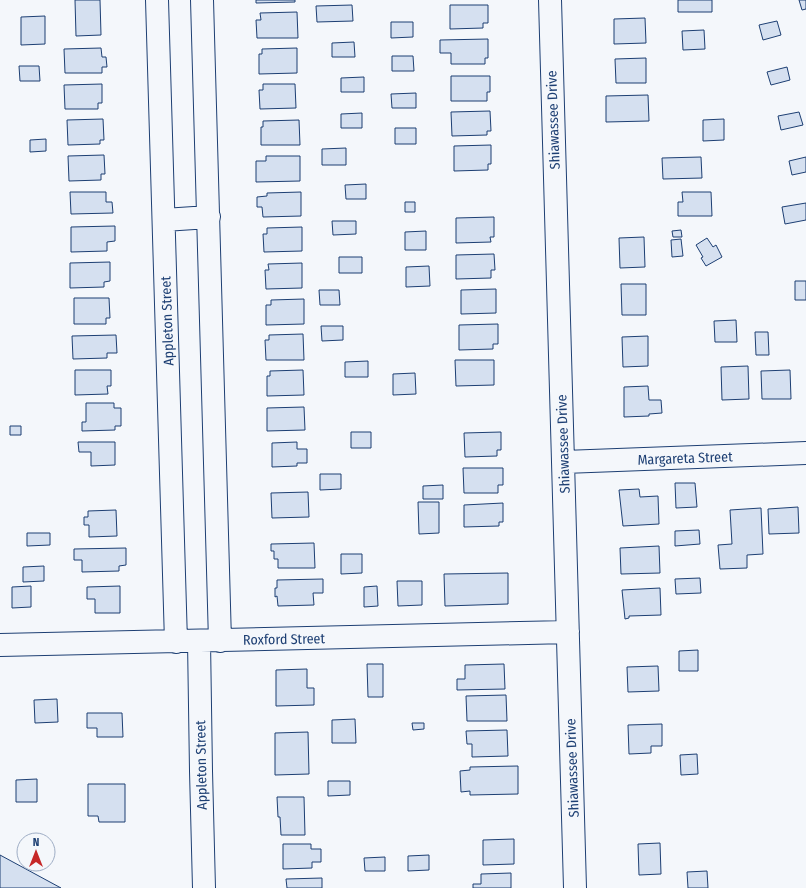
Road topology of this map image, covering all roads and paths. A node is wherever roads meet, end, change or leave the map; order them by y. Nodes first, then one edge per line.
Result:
1 (157, 0) edge
2 (202, 0) edge
3 (550, 0) edge
4 (209, 217) junction
5 (164, 220) junction
6 (806, 453) edge
7 (564, 462) junction
8 (568, 632) junction
9 (209, 641) junction
10 (176, 642) junction
11 (0, 646) edge
12 (204, 888) edge
13 (575, 888) edge

1 - 5 street, Appleton Street
2 - 4 street, Appleton Street
3 - 7 street, Shiawassee Drive
4 - 5 street
4 - 9 street, Appleton Street
5 - 10 street, Appleton Street
6 - 7 street, Margareta Street
7 - 8 street, Shiawassee Drive
8 - 9 street, Roxford Street
8 - 13 street, Shiawassee Drive
9 - 10 street, Roxford Street
9 - 12 street, Appleton Street
10 - 11 street, Roxford Street

